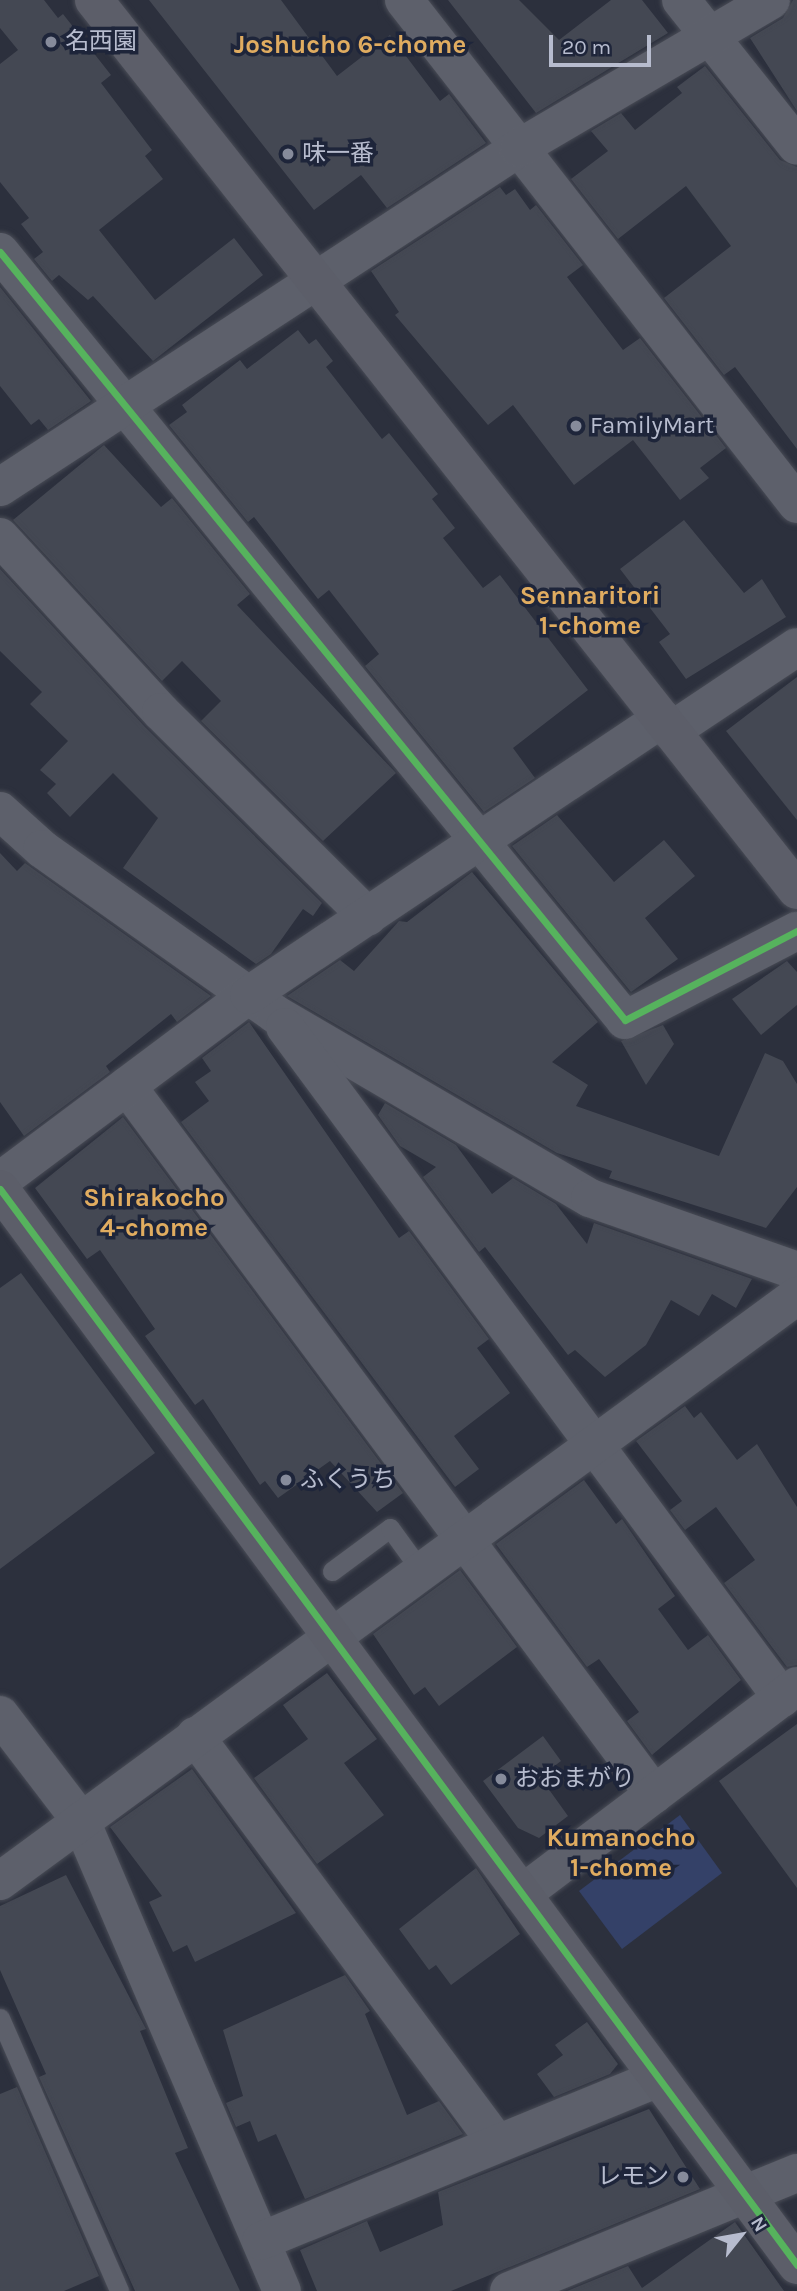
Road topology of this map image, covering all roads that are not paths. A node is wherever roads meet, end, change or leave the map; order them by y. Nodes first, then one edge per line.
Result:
1 (94, 0) edge
2 (404, 0) edge
3 (681, 0) edge
4 (771, 0) edge
5 (708, 35) junction
6 (797, 146) edge
7 (519, 148) junction
8 (0, 252) edge
9 (316, 282) junction
10 (125, 410) junction
11 (0, 487) edge
12 (797, 504) edge
13 (0, 537) edge
14 (797, 647) edge
15 (666, 725) junction
16 (0, 811) edge
17 (480, 845) junction
18 (797, 890) edge
19 (368, 917) junction
20 (797, 931) edge
21 (262, 1005) junction
22 (127, 1086) junction
23 (0, 1181) edge
24 (0, 1189) edge
25 (797, 1271) edge
26 (797, 1296) edge
27 (590, 1443) junction
28 (466, 1534) junction
29 (419, 1568) junction
30 (332, 1571) dead end
31 (331, 1635) junction
32 (789, 1692) edge
33 (0, 1715) edge
34 (195, 1736) junction
35 (654, 1794) junction
36 (81, 1821) junction
37 (0, 1881) edge
38 (522, 1894) junction
39 (0, 2018) edge
40 (658, 2078) junction
41 (496, 2142) junction
42 (797, 2173) edge
43 (744, 2194) junction
44 (261, 2241) junction
45 (797, 2265) edge
46 (119, 2291) edge
47 (282, 2291) edge
48 (509, 2291) edge

1 - 9 street
2 - 7 street
3 - 5 street
4 - 5 street
5 - 6 street
5 - 7 street
7 - 9 street
7 - 12 street
8 - 10 street
9 - 10 street
9 - 15 street
10 - 11 street
10 - 17 street
13 - 19 street
14 - 15 street
15 - 17 street
15 - 18 street
16 - 21 street
17 - 19 street
17 - 20 street
19 - 21 street
21 - 22 street
21 - 25 street
21 - 27 street
22 - 23 street
22 - 28 street
24 - 31 street
26 - 27 street
27 - 28 street
27 - 32 street
28 - 29 street
28 - 35 street
29 - 30 lane
29 - 31 street
31 - 34 street
31 - 38 street
32 - 35 street
33 - 36 street
34 - 36 street
34 - 41 street
35 - 38 street
36 - 37 street
36 - 44 street
38 - 40 street
39 - 46 lane
40 - 41 street
40 - 43 street
41 - 44 street
42 - 43 street
43 - 45 street
43 - 48 street
44 - 47 street

